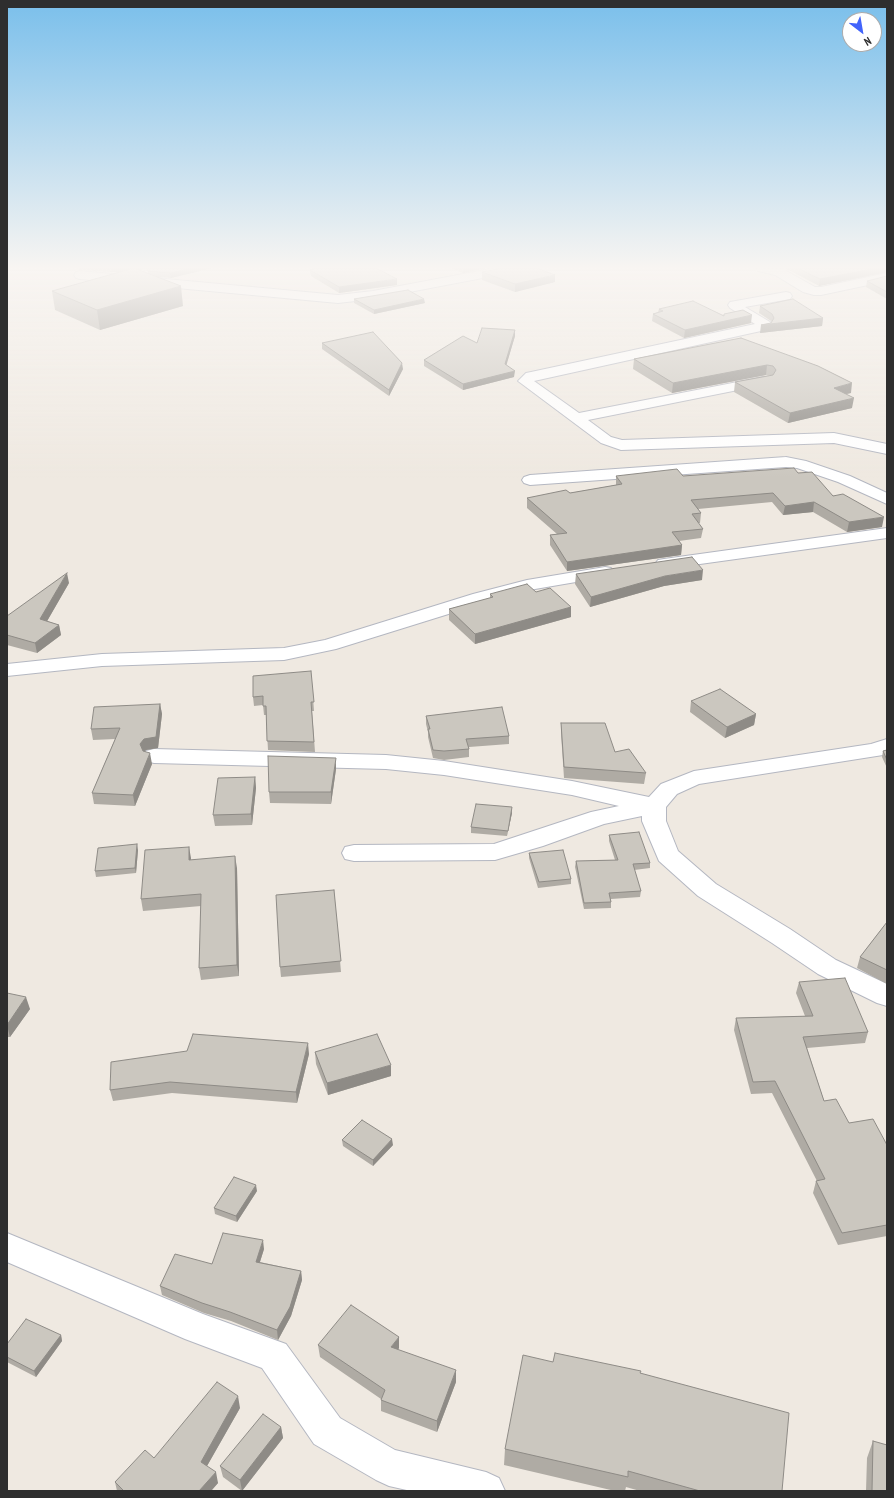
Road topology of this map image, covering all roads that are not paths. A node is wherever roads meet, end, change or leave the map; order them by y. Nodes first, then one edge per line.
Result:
1 (714, 338) edge
2 (766, 380) edge
3 (576, 418) junction
4 (887, 449) edge
5 (530, 480) dead end
6 (887, 499) edge
7 (887, 533) edge
8 (643, 567) edge
9 (619, 570) edge
10 (7, 670) edge
11 (887, 746) edge
12 (154, 756) dead end
13 (654, 806) junction
14 (354, 853) dead end
15 (887, 996) edge
16 (7, 1247) edge
17 (486, 1491) edge

1 - 3 street
2 - 3 street
3 - 4 street
5 - 6 street
7 - 8 street
9 - 10 street
11 - 13 street
12 - 13 street
13 - 14 street
13 - 15 street
16 - 17 street

